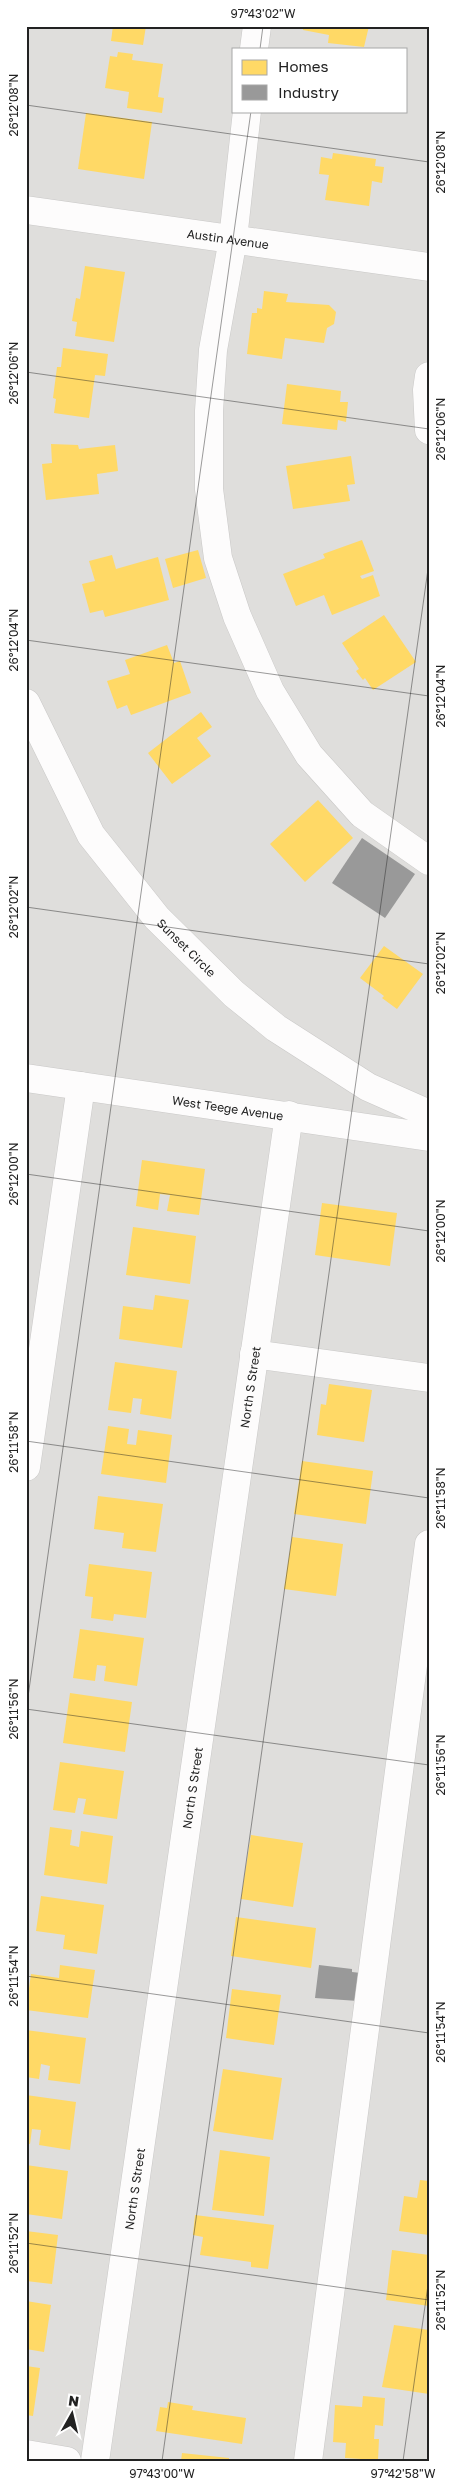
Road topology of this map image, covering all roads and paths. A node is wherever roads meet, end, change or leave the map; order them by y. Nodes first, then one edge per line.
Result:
1 (257, 26) edge
2 (254, 48) edge
3 (247, 112) edge
4 (26, 210) edge
5 (233, 239) junction
6 (429, 267) edge
7 (429, 376) edge
8 (429, 430) edge
9 (26, 703) edge
10 (429, 861) edge
11 (26, 1078) edge
12 (81, 1086) junction
13 (429, 1114) edge
14 (289, 1115) junction
15 (429, 1137) edge
16 (254, 1354) junction
17 (429, 1378) edge
18 (26, 1468) edge
19 (429, 1544) edge
20 (26, 2454) edge
21 (67, 2461) edge
22 (95, 2461) edge
23 (308, 2461) edge

1 - 2 street
3 - 5 street
4 - 5 street, Austin Avenue
5 - 6 street, Austin Avenue
5 - 10 street
7 - 8 street
9 - 13 street, Sunset Circle
11 - 12 street, West Teege Avenue
12 - 14 street, West Teege Avenue
12 - 18 street
14 - 15 street, West Teege Avenue
14 - 16 street, North S Street
16 - 17 street
16 - 22 street, North S Street
19 - 23 street
20 - 21 street

